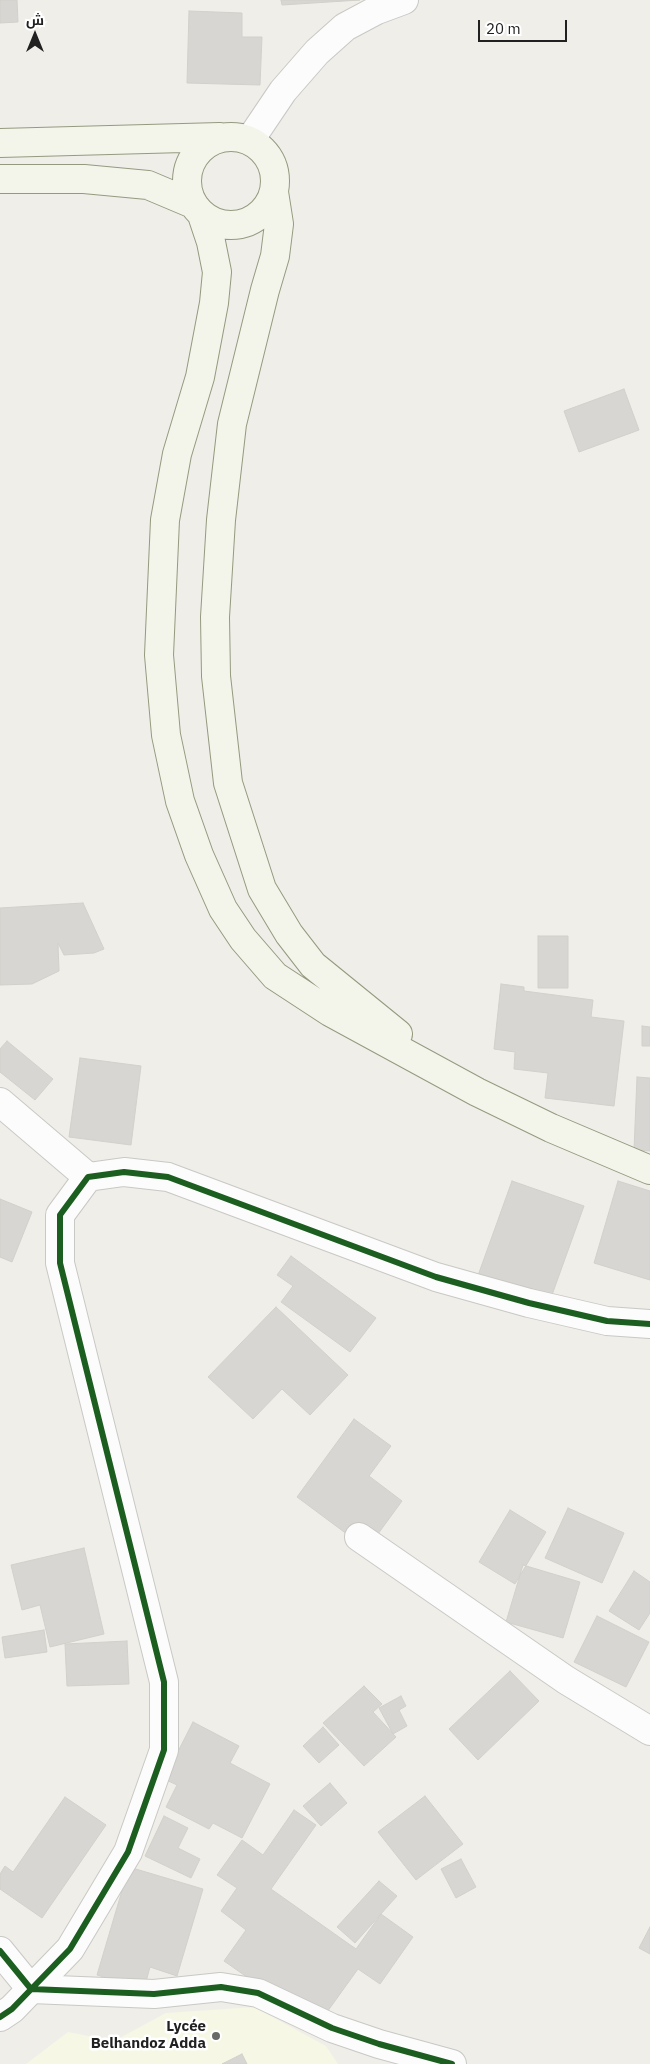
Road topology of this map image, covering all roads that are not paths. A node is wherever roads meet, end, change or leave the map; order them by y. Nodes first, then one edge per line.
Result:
1 (404, 0) edge
2 (221, 137) junction
3 (250, 140) junction
4 (0, 143) edge
5 (0, 179) edge
6 (274, 192) junction
7 (198, 210) junction
8 (448, 1075) junction
9 (0, 1102) edge
10 (650, 1170) edge
11 (88, 1177) junction
12 (650, 1324) edge
13 (359, 1537) dead end
14 (650, 1731) edge
15 (0, 1951) edge
16 (31, 1989) junction
17 (0, 2017) edge
18 (452, 2064) edge

1 - 3 street
2 - 3 main road
2 - 4 main road
2 - 7 main road
3 - 6 main road
5 - 7 main road
6 - 7 main road
6 - 8 main road
7 - 8 main road
8 - 10 main road
9 - 11 street
11 - 12 street
11 - 16 street
13 - 14 street
15 - 16 street
16 - 17 street
16 - 18 street

